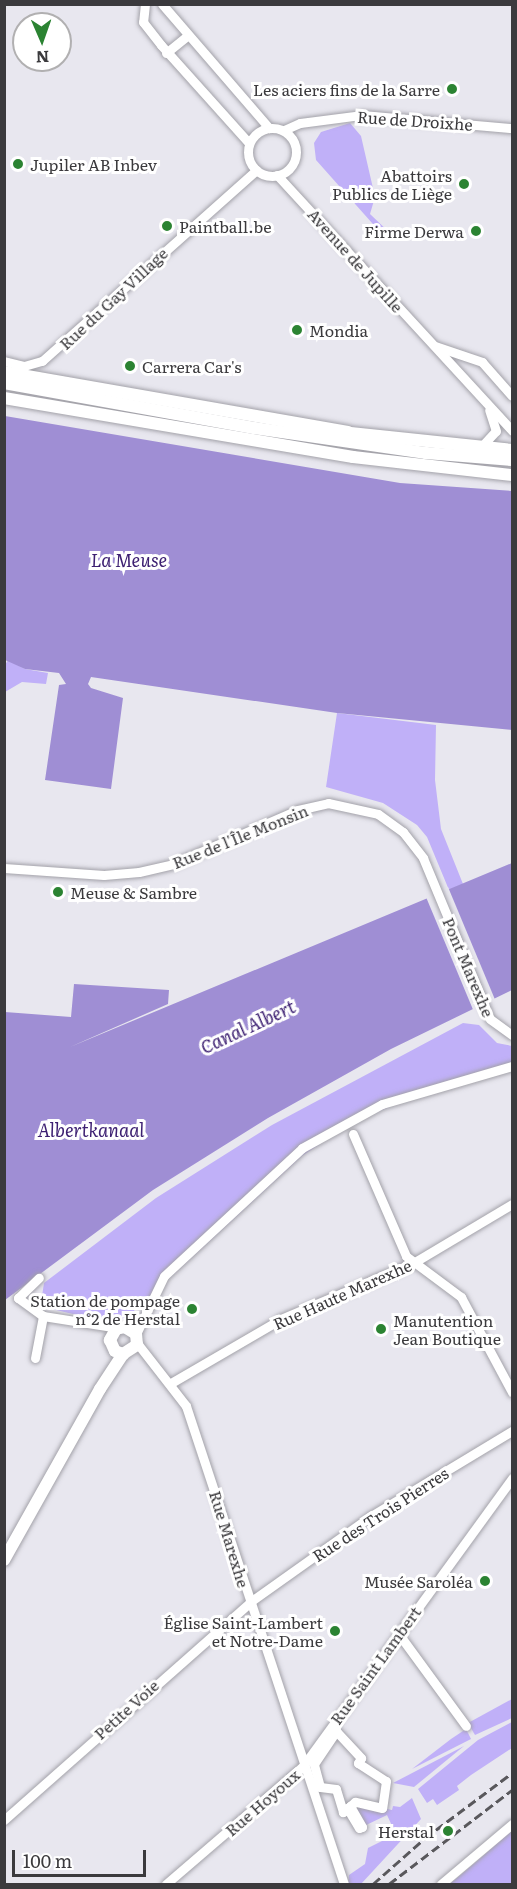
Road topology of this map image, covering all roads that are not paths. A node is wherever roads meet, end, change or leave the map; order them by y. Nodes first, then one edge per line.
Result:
1 (145, 4) edge
2 (162, 4) edge
3 (187, 36) junction
4 (166, 52) junction
5 (269, 128) junction
6 (513, 128) edge
7 (284, 130) junction
8 (249, 143) junction
9 (256, 170) junction
10 (277, 175) junction
11 (433, 345) junction
12 (4, 361) edge
13 (4, 372) edge
14 (4, 383) edge
15 (4, 392) edge
16 (513, 396) edge
17 (4, 398) edge
18 (4, 403) edge
19 (485, 403) junction
20 (70, 410) junction
21 (197, 418) junction
22 (513, 431) edge
23 (348, 432) junction
24 (480, 448) junction
25 (513, 450) edge
26 (513, 460) edge
27 (513, 467) edge
28 (513, 475) edge
29 (4, 868) edge
30 (436, 889) joint
31 (513, 1035) edge
32 (513, 1066) edge
33 (353, 1134) dead end
34 (513, 1204) edge
35 (413, 1263) junction
36 (39, 1278) dead end
37 (43, 1316) junction
38 (94, 1326) junction
39 (119, 1328) junction
40 (110, 1338) junction
41 (132, 1346) junction
42 (35, 1358) dead end
43 (171, 1383) junction
44 (513, 1392) edge
45 (513, 1431) edge
46 (513, 1478) edge
47 (4, 1560) edge
48 (250, 1602) junction
49 (398, 1633) junction
50 (466, 1726) dead end
51 (303, 1766) junction
52 (320, 1786) joint
53 (4, 1820) edge
54 (513, 1824) edge
55 (166, 1884) edge
56 (344, 1884) edge
57 (441, 1884) edge

1 - 4 street
2 - 3 street
3 - 4 street
3 - 5 street
4 - 8 street
5 - 7 street
5 - 8 street
6 - 7 street, Rue de Droixhe
7 - 10 street
8 - 9 street
9 - 10 street
9 - 12 street, Rue du Gay Village
10 - 11 street, Avenue de Jupille
11 - 16 street
11 - 19 street, Avenue de Jupille
13 - 23 main road
14 - 21 main road
15 - 27 main road
17 - 20 main road
18 - 20 main road
19 - 22 street, Avenue de Jupille
19 - 24 street, Avenue de Jupille
20 - 28 main road
21 - 23 main road
21 - 26 main road
23 - 24 main road
24 - 25 main road
29 - 30 street, Rue de l'Île Monsin
30 - 31 street, Pont Marexhe
32 - 41 street
33 - 35 street
34 - 35 street, Rue Haute Marexhe
35 - 43 street, Rue Haute Marexhe
35 - 44 street
36 - 37 street
37 - 38 street
37 - 42 street
38 - 39 street
38 - 40 street
39 - 40 main road
39 - 41 main road
40 - 41 main road
41 - 43 street, Rue Marexhe
41 - 47 main road
43 - 48 street, Rue Marexhe
45 - 48 street, Rue des Trois Pierres
46 - 49 street, Rue Saint Lambert
48 - 51 street, Rue Marexhe
48 - 53 street, Petite Voie
49 - 50 street
49 - 51 street, Rue Saint Lambert
51 - 55 street, Rue Hoyoux
51 - 56 street, Rue Marexhe
52 - 52 street
54 - 57 street

